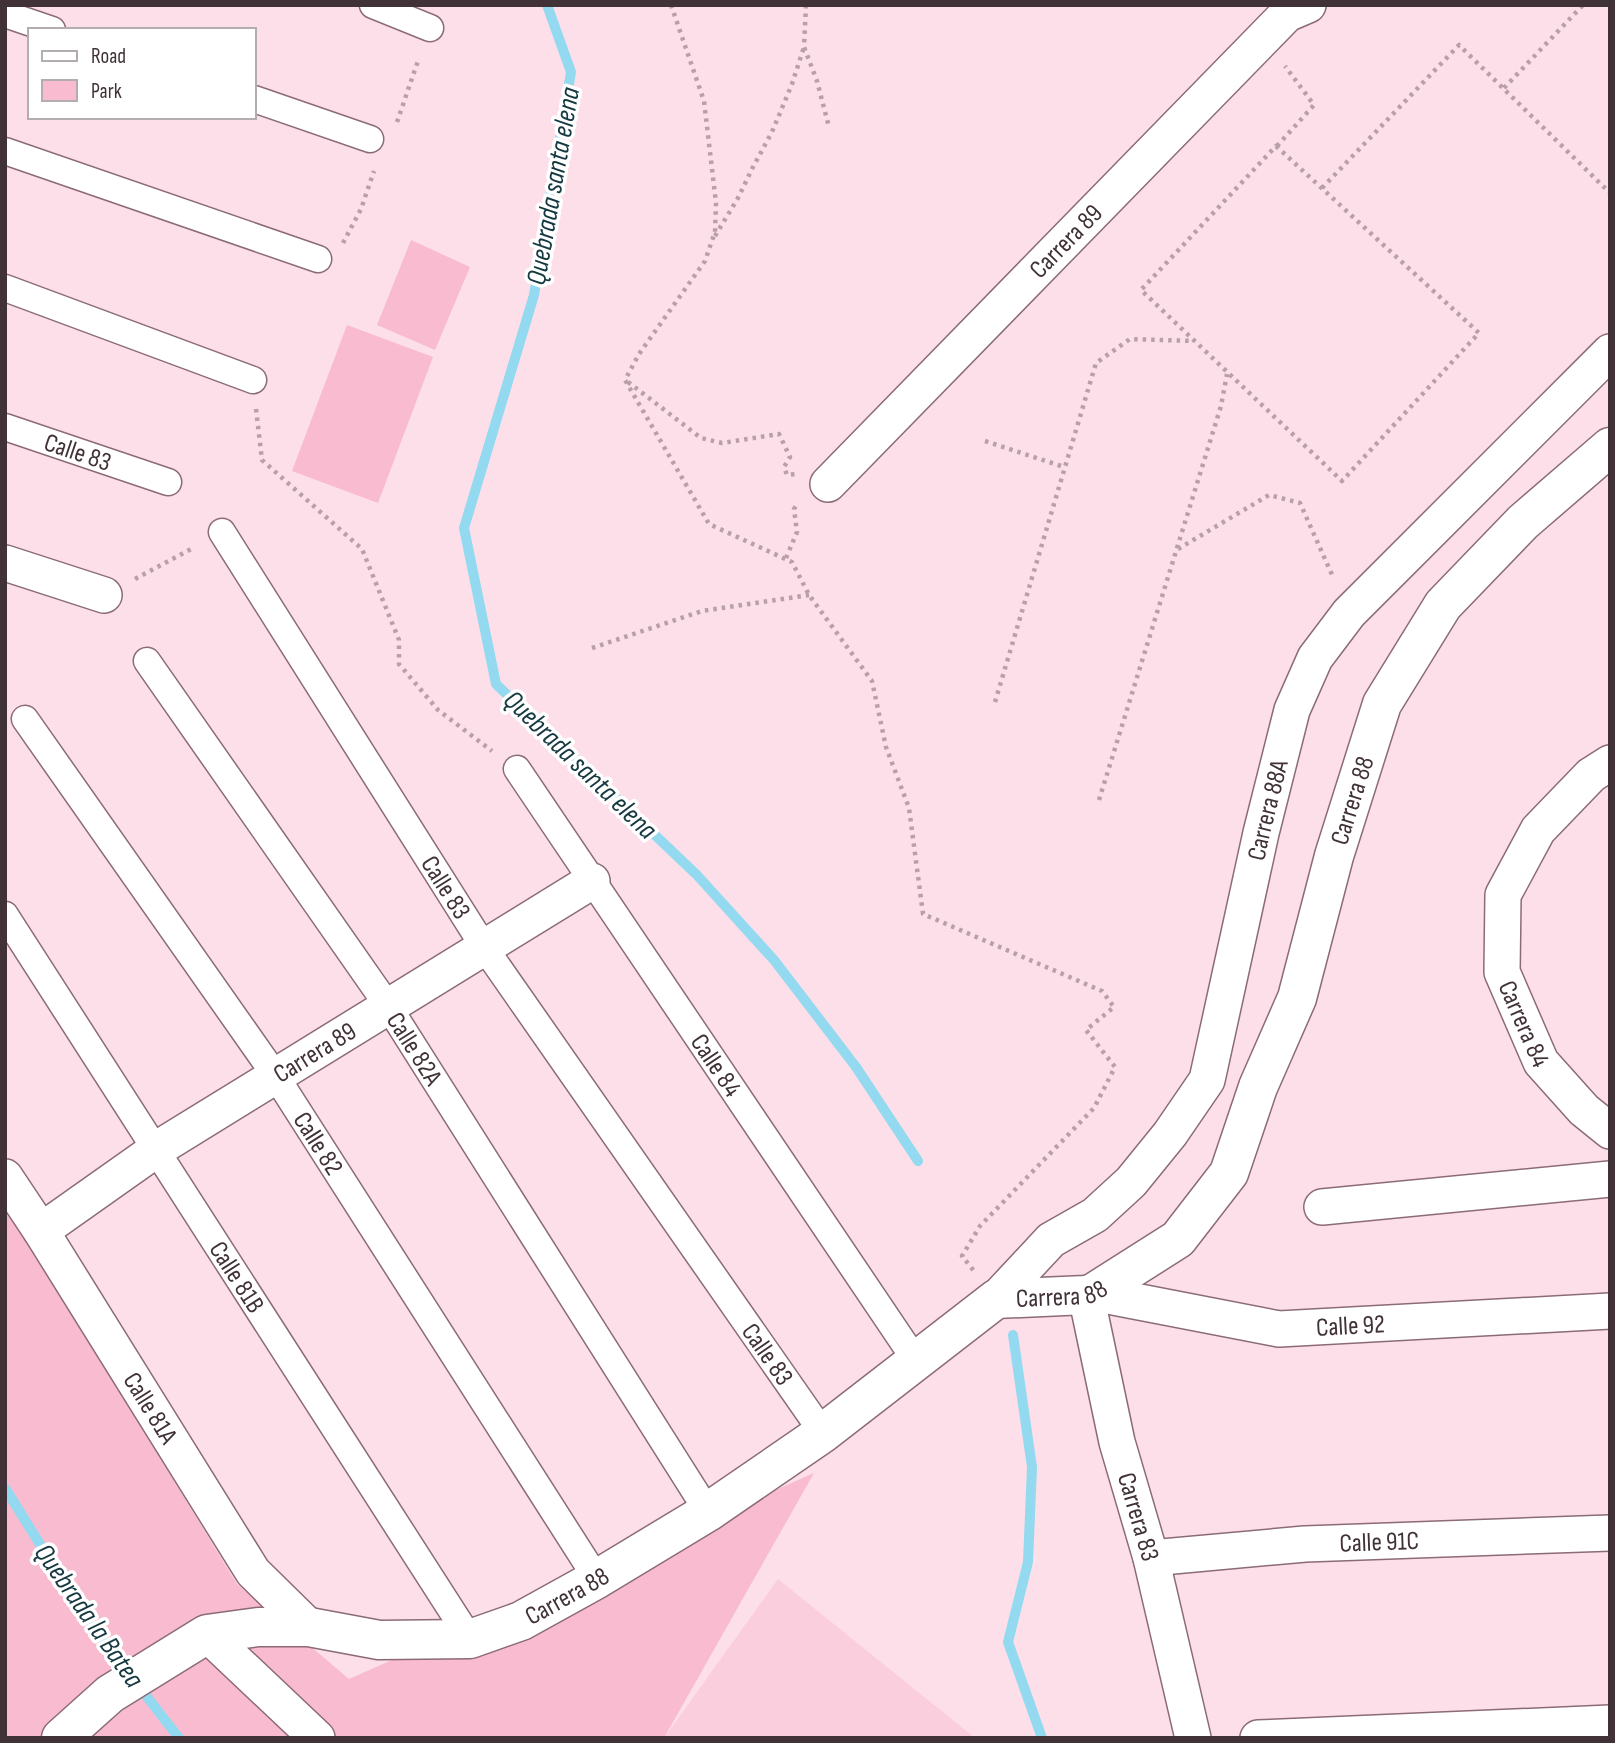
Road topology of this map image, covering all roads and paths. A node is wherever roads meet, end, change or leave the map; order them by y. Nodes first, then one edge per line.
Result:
1 (373, 5) edge
2 (671, 5) edge
3 (806, 5) edge
4 (1308, 5) edge
5 (1583, 5) edge
6 (5, 14) edge
7 (46, 28) edge
8 (430, 28) dead end
9 (1264, 38) junction
10 (804, 47) junction
11 (1504, 89) junction
12 (256, 100) edge
13 (829, 127) dead end
14 (370, 139) dead end
15 (1276, 146) junction
16 (5, 151) edge
17 (1322, 188) junction
18 (1610, 193) edge
19 (711, 241) junction
20 (318, 259) dead end
21 (5, 288) edge
22 (1194, 341) junction
23 (1610, 352) edge
24 (1227, 373) junction
25 (253, 380) joint
26 (625, 380) junction
27 (5, 427) edge
28 (985, 441) dead end
29 (1610, 447) edge
30 (1065, 467) junction
31 (168, 482) dead end
32 (808, 486) junction
33 (222, 532) joint
34 (1177, 549) junction
35 (786, 558) junction
36 (5, 563) edge
37 (809, 595) junction
38 (104, 596) joint
39 (1349, 613) junction
40 (592, 648) dead end
41 (147, 661) dead end
42 (995, 702) dead end
43 (25, 719) dead end
44 (1610, 763) edge
45 (517, 769) joint
46 (1099, 800) dead end
47 (592, 881) junction
48 (5, 915) edge
49 (484, 947) junction
50 (388, 1006) junction
51 (275, 1075) junction
52 (1610, 1130) edge
53 (157, 1149) junction
54 (5, 1177) edge
55 (1610, 1179) edge
56 (1322, 1207) dead end
57 (41, 1231) junction
58 (1090, 1294) junction
59 (996, 1299) junction
60 (1610, 1311) edge
61 (916, 1361) junction
62 (823, 1433) junction
63 (708, 1512) junction
64 (1610, 1533) edge
65 (1151, 1558) junction
66 (597, 1579) junction
67 (309, 1627) junction
68 (207, 1634) junction
69 (470, 1639) junction
70 (1610, 1723) edge
71 (61, 1738) edge
72 (317, 1738) edge
73 (1193, 1738) edge
74 (1258, 1738) edge

1 - 8 street
2 - 19 path
3 - 10 path
4 - 9 street, Carrera 89
5 - 11 path
6 - 7 street
9 - 15 path
9 - 32 street, Carrera 89
10 - 13 path
10 - 19 path
11 - 17 path
11 - 18 path
12 - 14 street
15 - 17 path
15 - 22 path
16 - 20 street
17 - 24 path
19 - 26 path
21 - 25 street
22 - 24 path
22 - 30 path
23 - 39 street, Carrera 88A
24 - 34 path
25 - 45 path
26 - 32 path
26 - 35 path
27 - 31 street, Calle 83
28 - 30 path
29 - 58 street, Carrera 88
30 - 42 path
32 - 35 path
33 - 38 path
33 - 49 street, Calle 83
34 - 39 path
34 - 46 path
35 - 37 path
36 - 38 street
37 - 40 path
37 - 59 path
39 - 59 street, Carrera 88A
41 - 50 street, Calle 82A
43 - 51 street, Calle 82
44 - 52 street, Carrera 84
45 - 47 street, Calle 84
47 - 49 street, Carrera 89
47 - 61 street, Calle 84
48 - 53 street, Calle 81B
49 - 50 street, Carrera 89
49 - 62 street, Calle 83
50 - 51 street, Carrera 89
50 - 63 street, Calle 82A
51 - 53 street, Carrera 89
51 - 66 street, Calle 82
53 - 57 street, Carrera 89
53 - 69 street, Calle 81B
54 - 57 street, Calle 81A
55 - 56 street
57 - 67 street, Calle 81A
58 - 59 street, Carrera 88
58 - 60 street, Calle 92
58 - 65 street, Carrera 83
59 - 61 street, Carrera 88
61 - 62 street, Carrera 88
62 - 63 street, Carrera 88
63 - 66 street, Carrera 88
64 - 65 street, Calle 91C
65 - 73 street, Carrera 83
66 - 69 street, Carrera 88
67 - 68 street, Carrera 88
67 - 69 street, Carrera 88
68 - 71 street, Carrera 88
68 - 72 street
70 - 74 street

